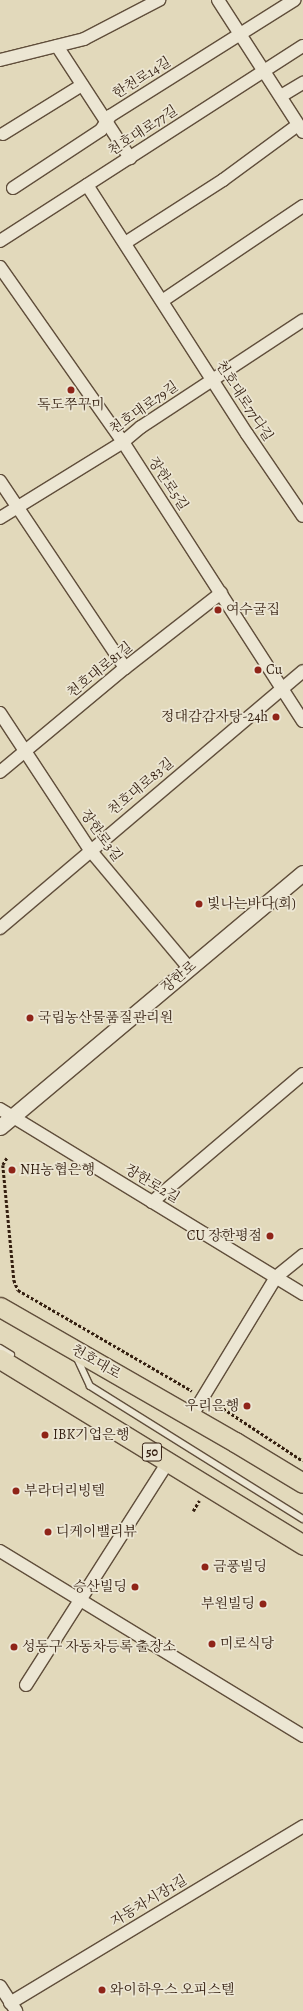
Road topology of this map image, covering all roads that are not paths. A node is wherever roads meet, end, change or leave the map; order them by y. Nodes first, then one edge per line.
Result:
1 (159, 0) edge
2 (218, 0) edge
3 (294, 0) edge
4 (239, 35) junction
5 (57, 46) junction
6 (303, 46) edge
7 (0, 60) edge
8 (265, 71) junction
9 (303, 83) edge
10 (82, 85) junction
11 (281, 96) junction
12 (107, 122) junction
13 (301, 128) edge
14 (4, 134) dead end
15 (130, 158) junction
16 (88, 185) junction
17 (13, 188) dead end
18 (303, 206) edge
19 (0, 241) edge
20 (125, 244) junction
21 (0, 267) edge
22 (162, 301) junction
23 (303, 320) edge
24 (212, 380) junction
25 (123, 442) junction
26 (0, 481) edge
27 (18, 506) junction
28 (303, 516) edge
29 (0, 518) edge
30 (221, 593) junction
31 (125, 668) junction
32 (303, 672) edge
33 (281, 690) junction
34 (1, 716) edge
35 (303, 721) edge
36 (25, 751) junction
37 (0, 772) edge
38 (90, 850) junction
39 (303, 873) edge
40 (0, 928) edge
41 (190, 969) junction
42 (303, 1074) edge
43 (0, 1109) edge
44 (13, 1116) junction
45 (0, 1127) edge
46 (152, 1202) junction
47 (303, 1255) edge
48 (276, 1278) junction
49 (303, 1294) edge
50 (0, 1307) edge
51 (0, 1348) edge
52 (72, 1348) junction
53 (7, 1358) edge
54 (191, 1417) junction
55 (168, 1462) junction
56 (303, 1483) edge
57 (225, 1488) dead end
58 (303, 1519) edge
59 (303, 1536) edge
60 (303, 1545) edge
61 (0, 1552) edge
62 (81, 1600) junction
63 (26, 1685) dead end
64 (303, 1736) edge
65 (303, 1826) edge
66 (0, 1986) edge
67 (13, 2007) edge

1 - 5 street
2 - 4 street
3 - 4 street, 한천로14길
4 - 8 street
4 - 12 street, 한천로14길
5 - 7 street
5 - 10 street
6 - 8 street, 천호대로77길
8 - 11 street
8 - 15 street, 천호대로77길
9 - 11 street
10 - 12 street
10 - 14 street
11 - 13 street
12 - 15 street
12 - 17 street, 한천로14길
13 - 20 street
15 - 16 street, 천호대로77길
16 - 19 street, 천호대로77길
16 - 20 street, 천호대로77다길
18 - 22 street
20 - 22 street, 천호대로77다길
21 - 25 street, 장한로5길
22 - 24 street, 천호대로77다길
23 - 24 street, 천호대로79길
24 - 25 street, 천호대로79길
24 - 28 street, 천호대로77다길
25 - 27 street, 천호대로79길
25 - 30 street, 장한로5길
26 - 27 street
27 - 29 street, 천호대로79길
27 - 31 street
30 - 31 street, 천호대로81길
30 - 33 street, 장한로5길
31 - 36 street, 천호대로81길
32 - 33 street, 천호대로83길
33 - 35 street, 장한로5길
33 - 38 street, 천호대로83길
34 - 36 street, 장한로3길
36 - 37 street, 천호대로81길
36 - 38 street, 장한로3길
38 - 40 street, 천호대로83길
38 - 41 street, 장한로3길
39 - 41 street, 장한로
41 - 44 street, 장한로
42 - 46 street
43 - 44 street, 장한로2길
44 - 45 street, 장한로
44 - 46 street, 장한로2길
46 - 48 street, 장한로2길
47 - 48 street
48 - 49 street, 장한로2길
48 - 54 street
50 - 52 main road, 천호대로
51 - 53 lane
52 - 54 main road, 천호대로
52 - 58 lane
53 - 55 main road, 50
54 - 56 main road, 천호대로
55 - 60 main road, 50
55 - 62 street
57 - 59 lane
61 - 62 street
62 - 63 street
62 - 64 street
65 - 67 street, 자동차시장1길
66 - 67 street

